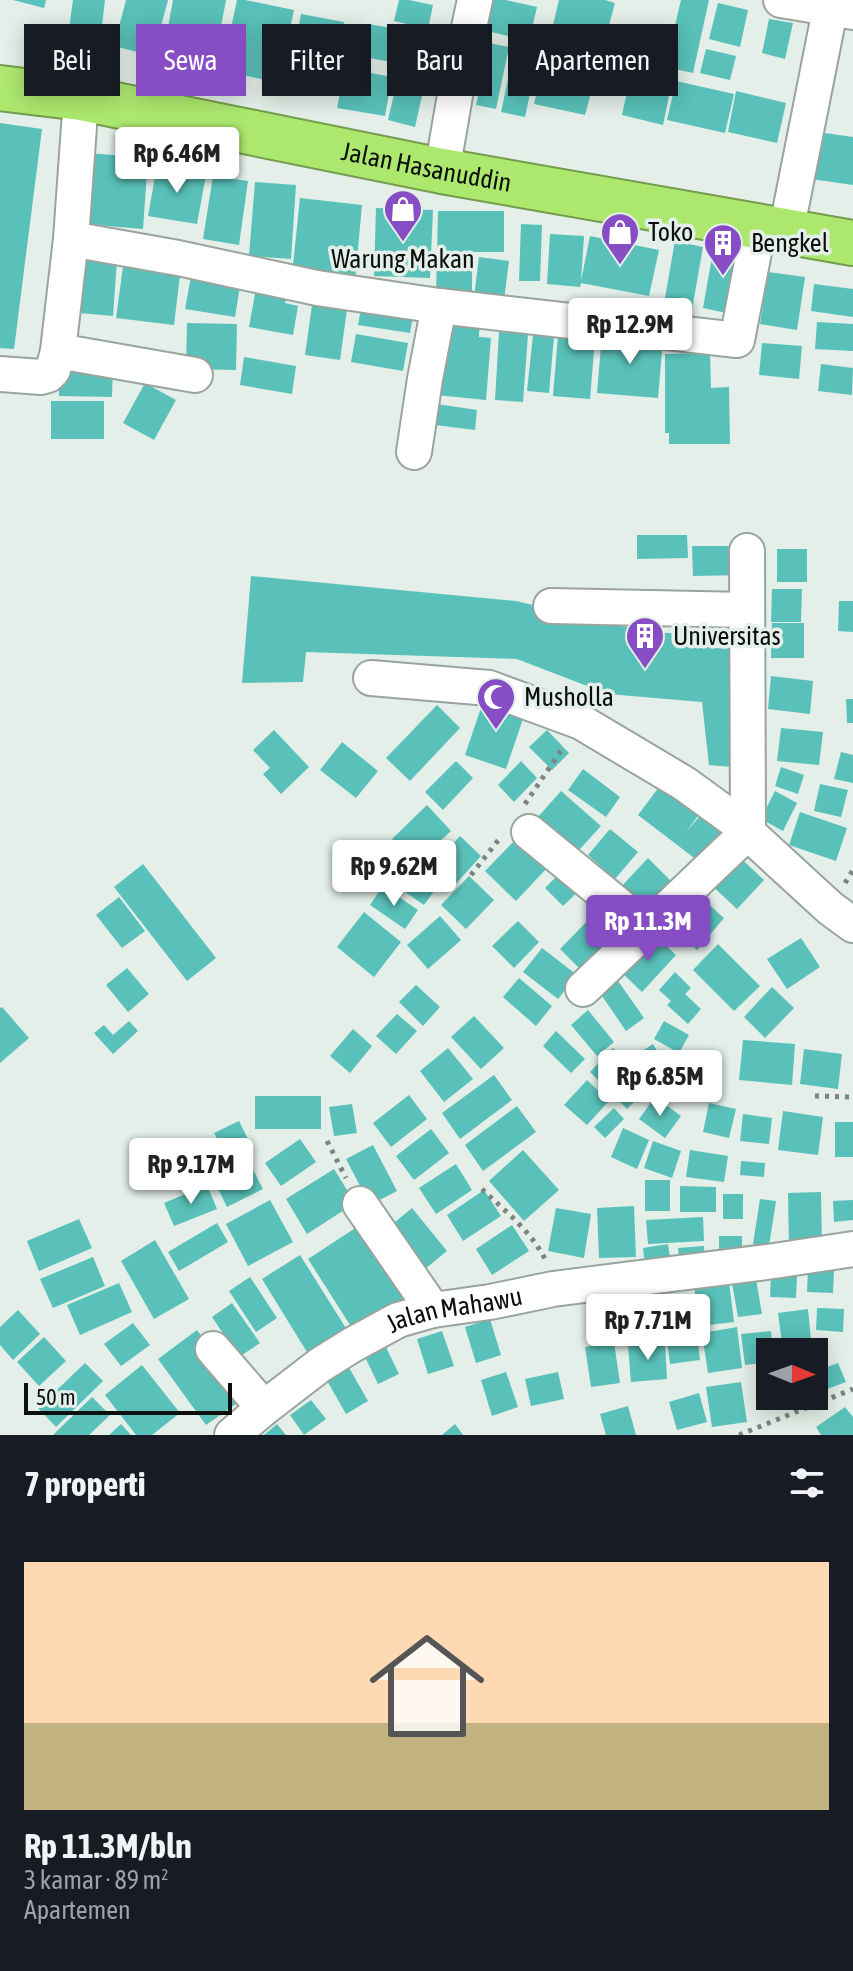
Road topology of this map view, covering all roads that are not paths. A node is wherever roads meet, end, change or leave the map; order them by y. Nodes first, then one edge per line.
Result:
1 (475, 0) edge
2 (781, 0) edge
3 (838, 6) edge
4 (0, 88) edge
5 (81, 98) junction
6 (442, 171) junction
7 (773, 229) junction
8 (71, 239) junction
9 (853, 243) edge
10 (439, 306) junction
11 (58, 351) junction
12 (0, 374) edge
13 (195, 375) dead end
14 (414, 452) dead end
15 (747, 551) dead end
16 (551, 606) dead end
17 (747, 610) junction
18 (371, 678) dead end
19 (529, 832) dead end
20 (748, 832) junction
21 (853, 925) edge
22 (646, 928) junction
23 (583, 989) dead end
24 (360, 1204) road end
25 (853, 1249) edge
26 (433, 1310) junction
27 (213, 1349) dead end
28 (264, 1408) junction
29 (232, 1435) edge

1 - 6 street
2 - 3 street
3 - 7 street
4 - 5 highway, Jalan Hasanuddin
5 - 6 highway, Jalan Hasanuddin
5 - 8 street
6 - 7 highway, Jalan Hasanuddin
7 - 9 highway, Jalan Hasanuddin
7 - 10 street
8 - 10 street
8 - 11 street
10 - 14 street
11 - 12 street
11 - 13 street
15 - 17 street
16 - 17 street
17 - 20 street
18 - 20 street
19 - 22 street
20 - 21 street
20 - 22 street
22 - 23 street
24 - 26 street
25 - 26 street, Jalan Mahawu
26 - 28 street, Jalan Mahawu
27 - 28 street
28 - 29 street, Jalan Mahawu

